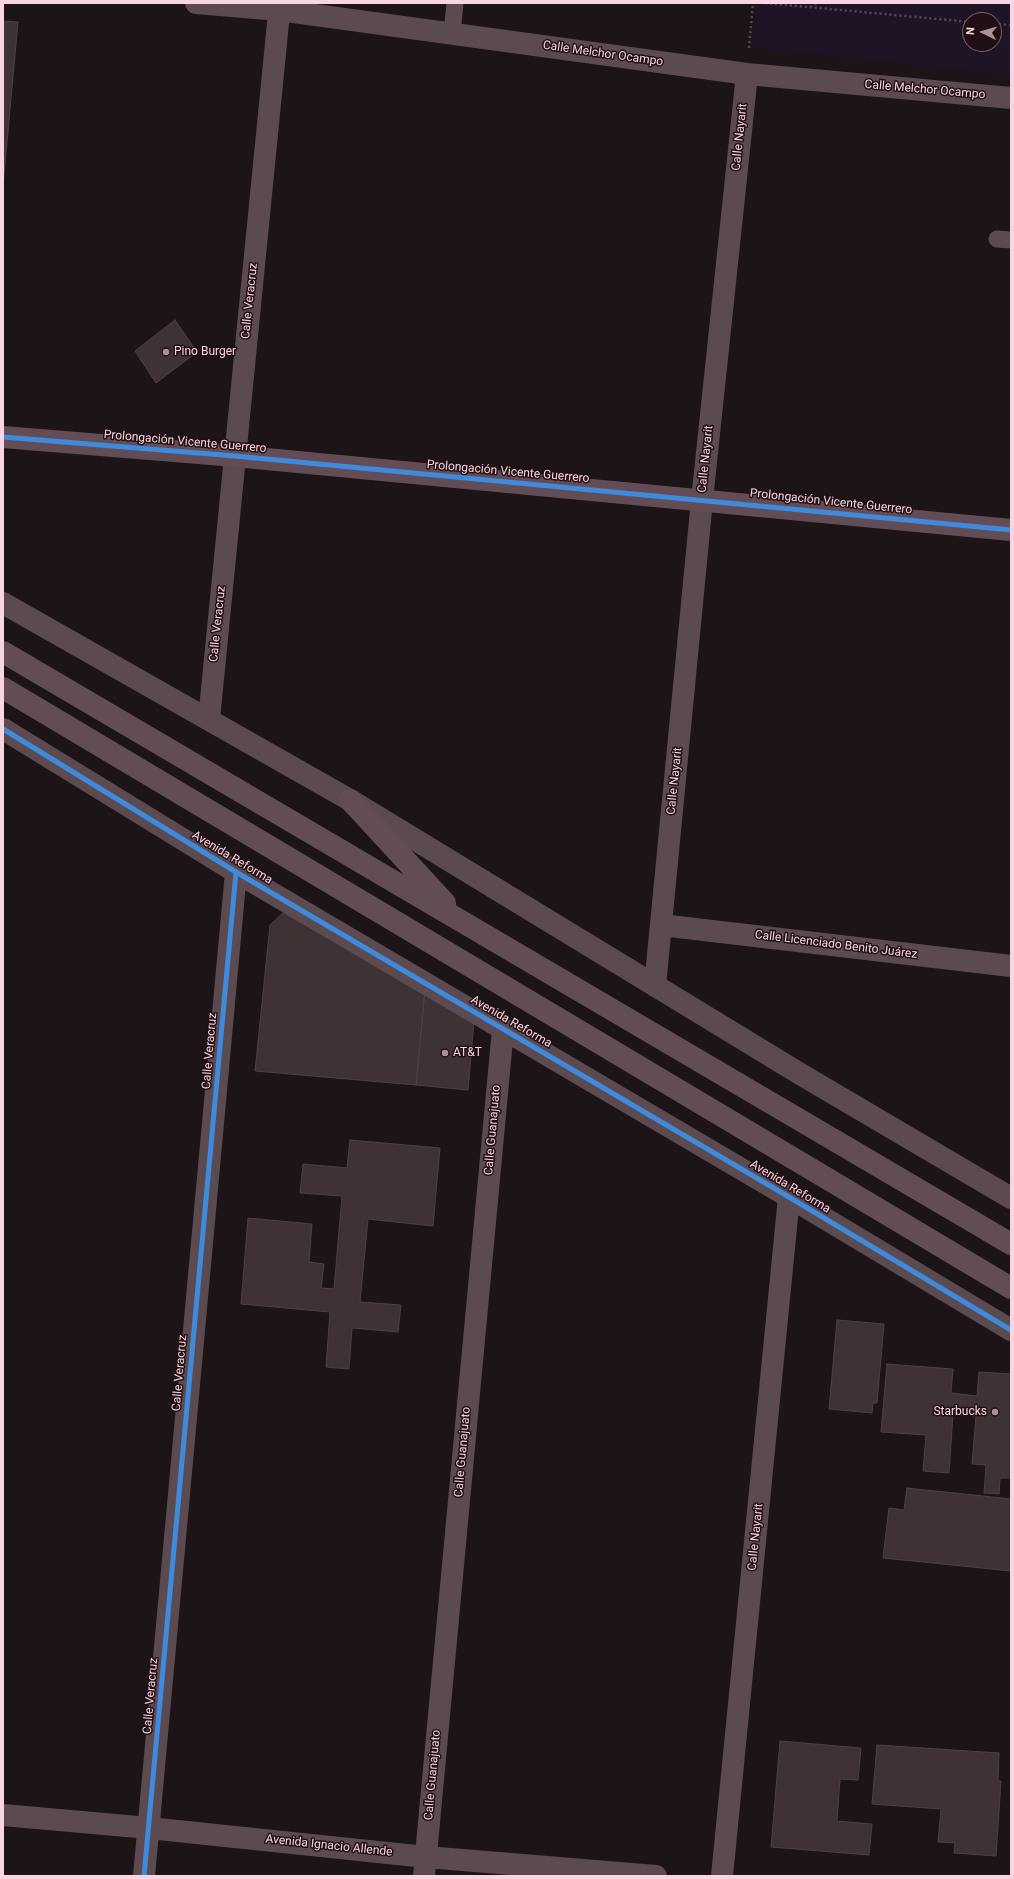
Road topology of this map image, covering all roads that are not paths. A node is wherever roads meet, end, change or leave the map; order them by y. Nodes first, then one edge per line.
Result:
1 (196, 3) edge
2 (455, 3) edge
3 (279, 7) edge
4 (452, 34) junction
5 (746, 74) junction
6 (1011, 98) edge
7 (3, 437) edge
8 (235, 456) junction
9 (702, 500) junction
10 (1011, 530) edge
11 (3, 603) edge
12 (3, 652) edge
13 (3, 688) edge
14 (209, 719) junction
15 (3, 729) edge
16 (350, 800) junction
17 (236, 872) junction
18 (460, 919) junction
19 (661, 925) junction
20 (1011, 966) edge
21 (655, 986) junction
22 (503, 1029) junction
23 (789, 1198) junction
24 (1011, 1198) edge
25 (1011, 1244) edge
26 (1011, 1288) edge
27 (1011, 1330) edge
28 (3, 1815) edge
29 (149, 1828) junction
30 (425, 1866) edge
31 (144, 1876) edge
32 (656, 1876) edge
33 (722, 1876) edge

1 - 3 street, Calle Melchor Ocampo
2 - 4 lane
3 - 4 street, Calle Melchor Ocampo
3 - 8 street, Calle Veracruz
4 - 5 street, Calle Melchor Ocampo
5 - 6 street, Calle Melchor Ocampo
5 - 9 street, Calle Nayarit
7 - 8 main road, Prolongación Vicente Guerrero
8 - 9 main road, Prolongación Vicente Guerrero
8 - 14 street, Calle Veracruz
9 - 10 main road, Prolongación Vicente Guerrero
9 - 19 street, Calle Nayarit
11 - 14 street
12 - 18 main road
13 - 26 main road
14 - 16 street
15 - 17 street, Avenida Reforma
16 - 18 main road
16 - 21 street
17 - 22 street, Avenida Reforma
17 - 29 street, Calle Veracruz
18 - 25 main road
19 - 20 street, Calle Licenciado Benito Juárez
19 - 21 street, Calle Nayarit
21 - 24 street
22 - 23 street, Avenida Reforma
22 - 30 street, Calle Guanajuato
23 - 27 street, Avenida Reforma
23 - 33 street, Calle Nayarit
28 - 29 street, Avenida Ignacio Allende
29 - 30 street, Avenida Ignacio Allende
29 - 31 street, Calle Veracruz
30 - 32 street, Avenida Ignacio Allende

